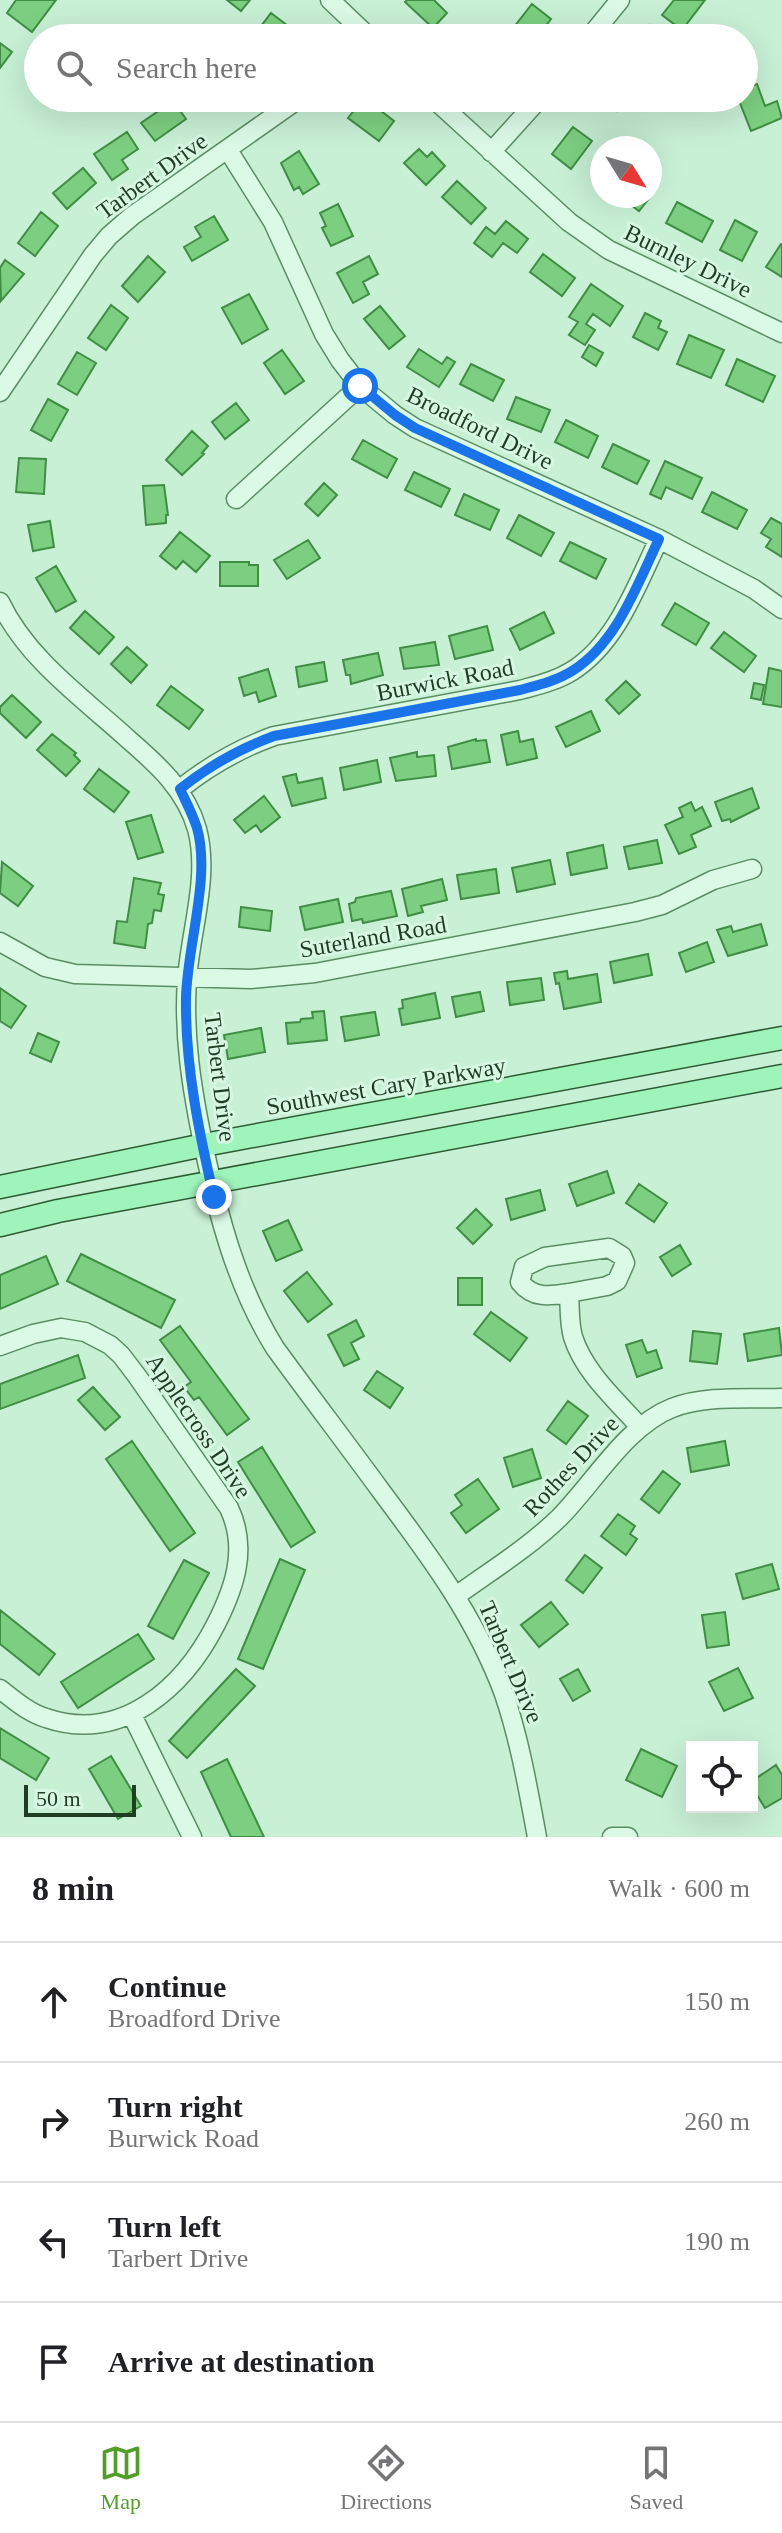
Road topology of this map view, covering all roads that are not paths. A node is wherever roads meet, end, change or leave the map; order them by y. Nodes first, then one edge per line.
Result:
1 (330, 0) edge
2 (620, 0) edge
3 (353, 24) edge
4 (600, 24) edge
5 (281, 112) edge
6 (448, 112) edge
7 (527, 112) edge
8 (228, 150) junction
9 (491, 152) junction
10 (782, 333) edge
11 (360, 386) junction
12 (0, 392) edge
13 (236, 499) dead end
14 (659, 539) junction
15 (0, 602) edge
16 (782, 609) edge
17 (180, 789) junction
18 (752, 869) dead end
19 (0, 942) edge
20 (187, 978) junction
21 (782, 1038) edge
22 (782, 1076) edge
23 (204, 1145) junction
24 (211, 1182) junction
25 (0, 1187) edge
26 (0, 1225) edge
27 (569, 1293) junction
28 (0, 1346) edge
29 (782, 1398) edge
30 (640, 1427) junction
31 (456, 1596) junction
32 (0, 1689) edge
33 (132, 1715) junction
34 (192, 1837) edge
35 (537, 1837) edge
36 (612, 1837) edge
37 (628, 1837) edge

1 - 3 street
2 - 4 street
5 - 8 street, Tarbert Drive
6 - 9 street, Burnley Drive
7 - 9 street
8 - 11 street, Broadford Drive
8 - 12 street, Tarbert Drive
9 - 10 street, Burnley Drive
11 - 13 street
11 - 14 street, Broadford Drive
14 - 16 street, Broadford Drive
14 - 17 street, Burwick Road
15 - 17 street, Tarbert Drive
17 - 20 street, Tarbert Drive
18 - 20 street, Suterland Road
19 - 20 street, Suterland Road
20 - 23 street, Tarbert Drive
21 - 23 main road, Southwest Cary Parkway
22 - 24 main road
23 - 24 street, Tarbert Drive
23 - 25 main road, Southwest Cary Parkway
24 - 26 main road
24 - 31 street, Tarbert Drive
27 - 27 street
27 - 30 street
28 - 33 street, Applecross Drive
29 - 30 street, Rothes Drive
30 - 31 street, Rothes Drive
31 - 35 street, Tarbert Drive
32 - 33 street, Applecross Drive
33 - 34 street
36 - 37 street

